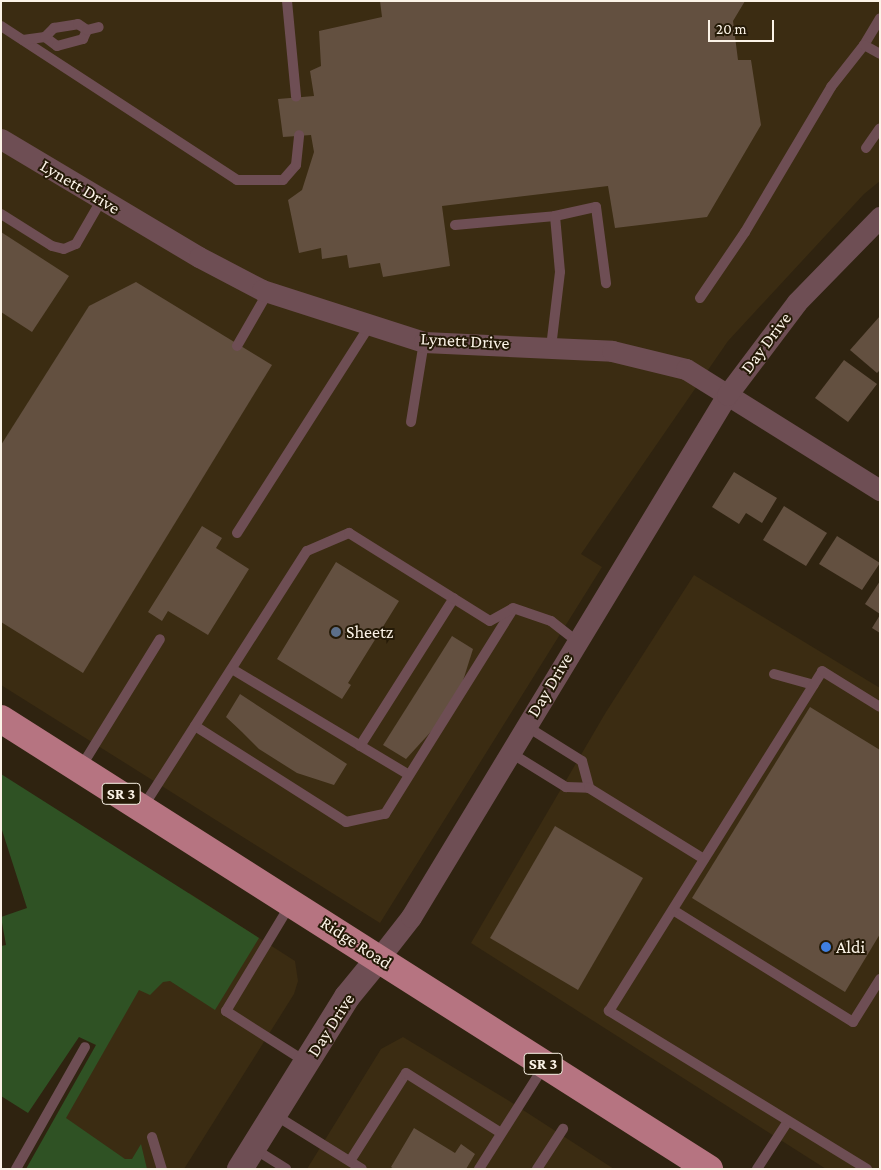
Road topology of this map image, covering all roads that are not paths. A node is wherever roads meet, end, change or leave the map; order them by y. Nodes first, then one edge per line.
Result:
1 (287, 1) edge
2 (880, 18) edge
3 (1, 26) edge
4 (100, 27) dead end
5 (86, 30) junction
6 (45, 37) junction
7 (23, 40) junction
8 (864, 45) junction
9 (880, 54) edge
10 (296, 97) dead end
11 (880, 128) edge
12 (299, 136) dead end
13 (1, 139) edge
14 (866, 148) dead end
15 (102, 199) junction
16 (1, 214) edge
17 (555, 216) junction
18 (880, 217) edge
19 (455, 225) dead end
20 (606, 283) dead end
21 (268, 292) junction
22 (700, 298) dead end
23 (370, 325) junction
24 (424, 342) junction
25 (237, 346) dead end
26 (552, 347) junction
27 (727, 395) junction
28 (411, 422) dead end
29 (880, 490) edge
30 (237, 533) dead end
31 (454, 598) junction
32 (513, 608) junction
33 (160, 639) dead end
34 (577, 641) junction
35 (232, 669) junction
36 (774, 674) dead end
37 (814, 685) junction
38 (880, 707) edge
39 (1, 718) edge
40 (195, 726) junction
41 (526, 726) junction
42 (360, 746) junction
43 (511, 753) junction
44 (80, 768) junction
45 (409, 775) junction
46 (589, 788) junction
47 (143, 808) junction
48 (704, 859) junction
49 (291, 902) junction
50 (673, 910) junction
51 (379, 958) junction
52 (880, 979) edge
53 (85, 1047) dead end
54 (307, 1063) junction
55 (545, 1065) junction
56 (274, 1115) junction
57 (788, 1121) junction
58 (563, 1129) dead end
59 (501, 1133) junction
60 (152, 1138) dead end
61 (246, 1158) edge
62 (350, 1161) junction
63 (16, 1169) edge
64 (162, 1169) edge
65 (286, 1169) edge
66 (362, 1169) edge
67 (479, 1169) edge
68 (536, 1169) edge
69 (709, 1169) edge
70 (757, 1169) edge
71 (867, 1169) edge

1 - 10 lane
2 - 8 lane
3 - 7 lane
4 - 5 lane
5 - 6 lane
5 - 6 lane
6 - 7 lane
7 - 12 lane
8 - 9 lane
8 - 22 lane
11 - 14 lane
13 - 15 street, Lynett Drive
15 - 16 lane
15 - 21 street, Lynett Drive
17 - 19 lane
17 - 20 lane
17 - 26 lane
18 - 27 street, Day Drive
21 - 23 street, Lynett Drive
21 - 25 lane
23 - 24 street, Lynett Drive
23 - 30 lane
24 - 26 street, Lynett Drive
24 - 28 lane
26 - 27 street, Lynett Drive
27 - 29 street, Lynett Drive
27 - 34 street, Day Drive
31 - 32 lane
31 - 35 lane
31 - 42 lane
32 - 34 lane
32 - 45 lane
33 - 44 lane
34 - 41 street, Day Drive
35 - 40 lane
35 - 42 lane
36 - 37 lane
37 - 38 lane
37 - 48 lane
39 - 44 main road, Ridge Road / SR 3
40 - 45 lane
40 - 47 lane
41 - 43 street, Day Drive
41 - 46 lane
42 - 45 lane
43 - 46 lane
43 - 51 street, Day Drive
44 - 47 main road, Ridge Road / SR 3
46 - 48 lane
47 - 49 main road, Ridge Road / SR 3
48 - 50 lane
49 - 51 main road, Ridge Road / SR 3
49 - 54 lane
50 - 52 lane
50 - 57 lane
51 - 54 street, Day Drive
51 - 55 main road, Ridge Road / SR 3
53 - 63 lane
54 - 56 street, Day Drive
55 - 59 lane
55 - 69 main road, Ridge Road / SR 3
56 - 61 street, Day Drive
56 - 62 lane
57 - 70 lane
57 - 71 lane
58 - 68 lane
59 - 62 lane
59 - 67 lane
60 - 64 lane
61 - 65 lane
62 - 66 lane

